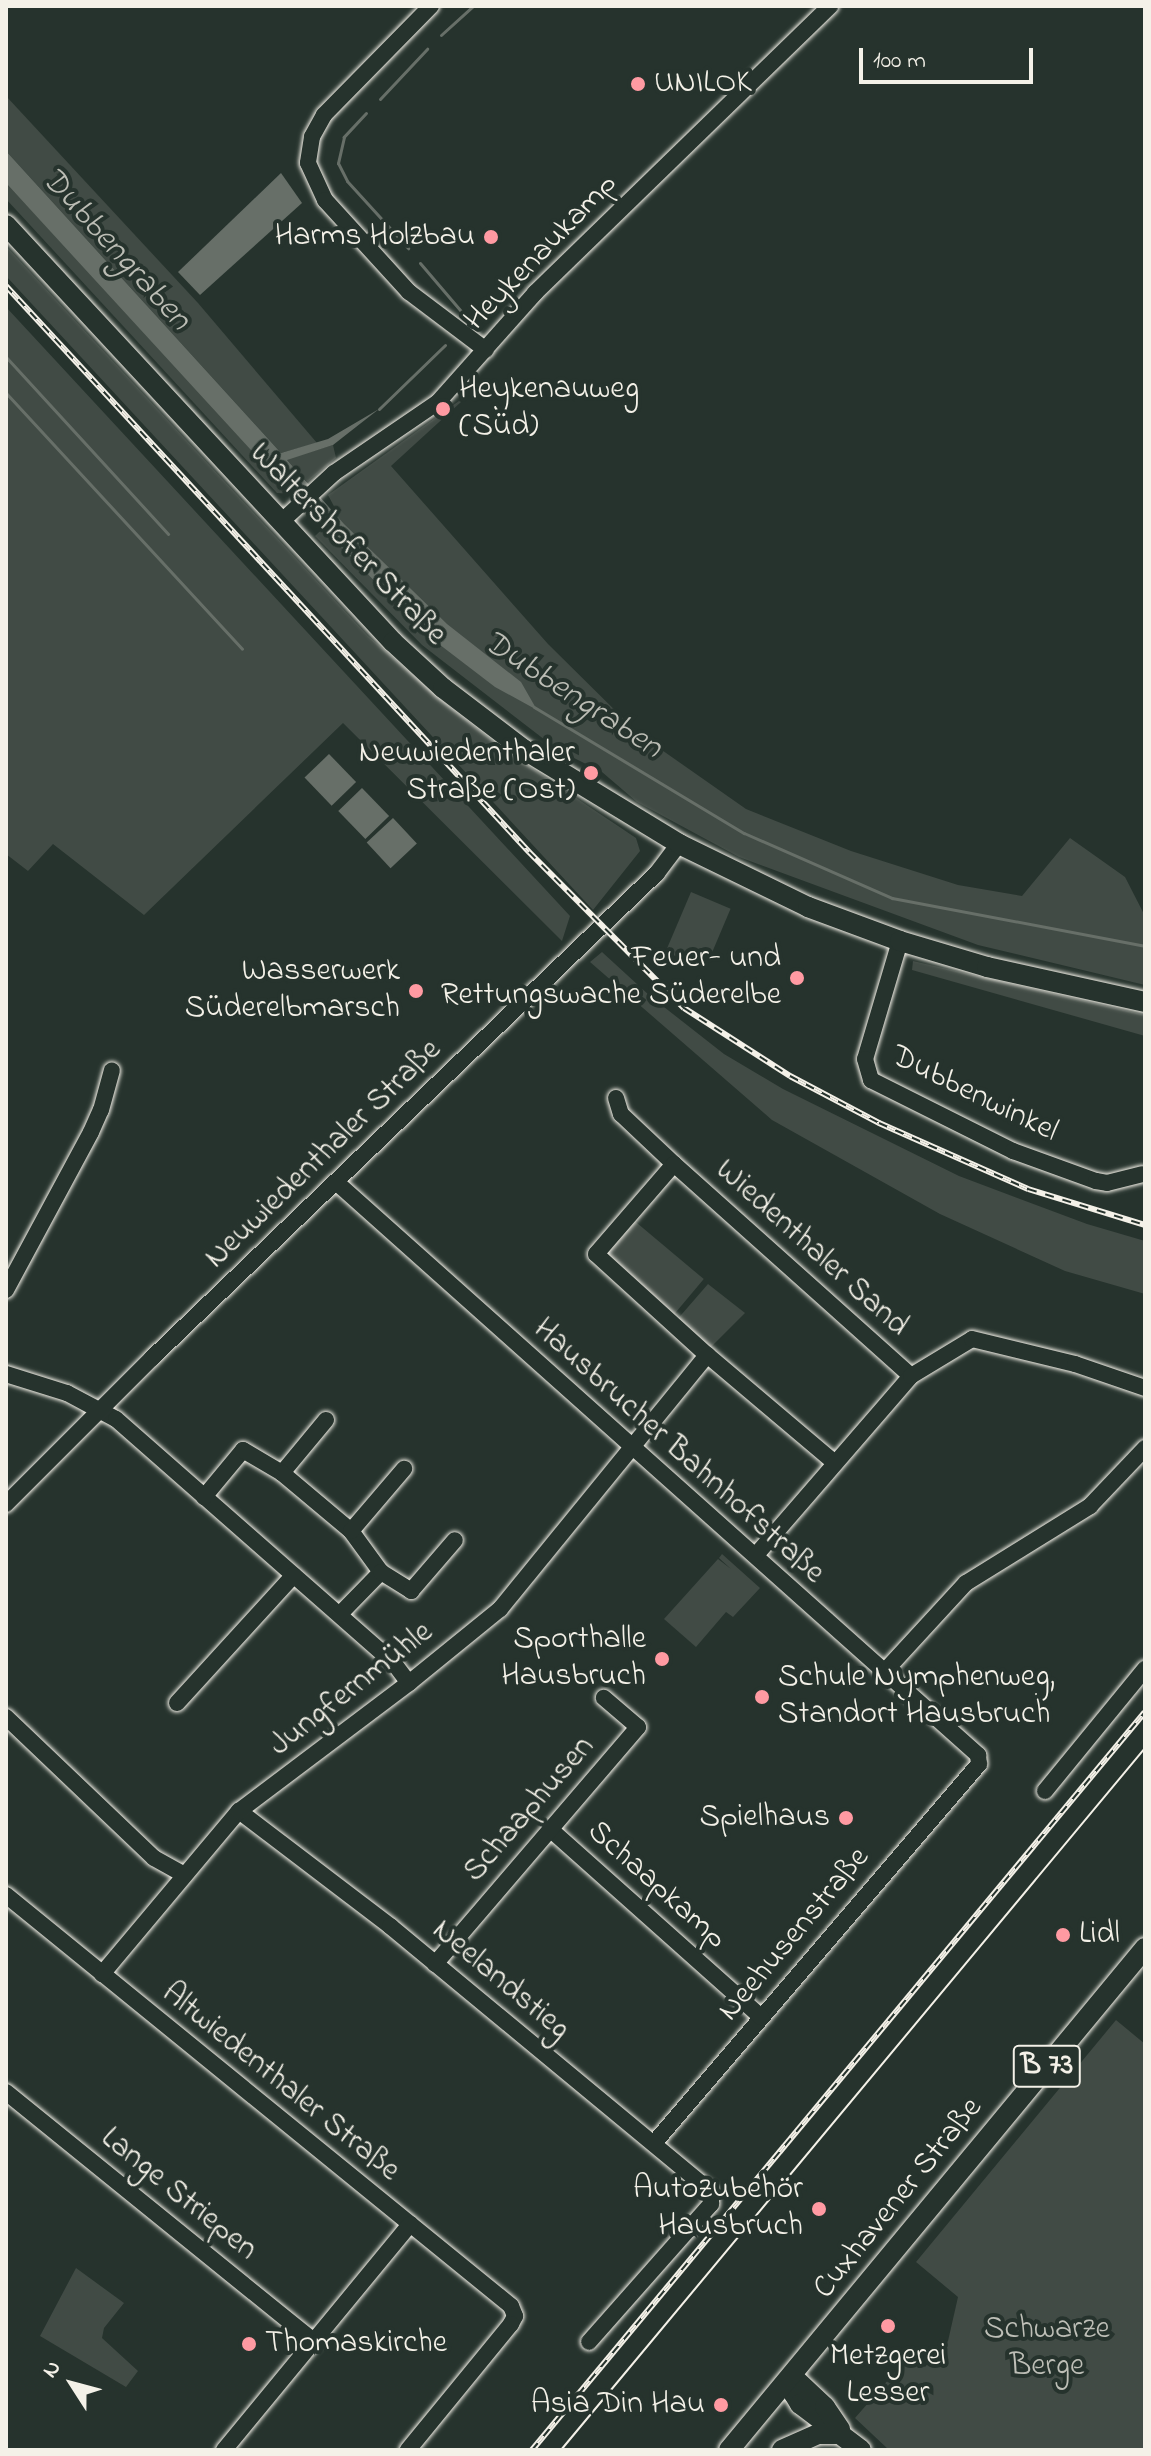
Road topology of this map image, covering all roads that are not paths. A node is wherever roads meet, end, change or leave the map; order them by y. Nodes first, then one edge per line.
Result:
1 (431, 6) edge
2 (830, 6) edge
3 (6, 225) edge
4 (486, 350) junction
5 (281, 522) junction
6 (679, 844) junction
7 (900, 941) junction
8 (1145, 1002) edge
9 (112, 1070) dead end
10 (616, 1098) dead end
11 (674, 1164) junction
12 (1142, 1174) dead end
13 (336, 1182) junction
14 (6, 1290) edge
15 (707, 1355) junction
16 (6, 1374) edge
17 (911, 1376) junction
18 (1145, 1388) edge
19 (101, 1409) junction
20 (326, 1420) dead end
21 (634, 1448) junction
22 (1145, 1448) edge
23 (835, 1463) junction
24 (404, 1469) dead end
25 (1139, 1469) edge
26 (282, 1473) junction
27 (204, 1497) junction
28 (6, 1504) edge
29 (351, 1531) junction
30 (455, 1540) dead end
31 (756, 1555) junction
32 (381, 1572) junction
33 (294, 1575) junction
34 (340, 1614) junction
35 (1145, 1669) edge
36 (885, 1671) junction
37 (409, 1683) junction
38 (604, 1698) dead end
39 (177, 1703) dead end
40 (6, 1717) edge
41 (979, 1764) joint
42 (1045, 1791) dead end
43 (239, 1811) junction
44 (550, 1829) junction
45 (185, 1875) junction
46 (6, 1895) edge
47 (1145, 1948) edge
48 (435, 1964) junction
49 (102, 1974) junction
50 (761, 2017) junction
51 (6, 2092) edge
52 (654, 2143) junction
53 (410, 2224) junction
54 (315, 2342) junction
55 (589, 2342) dead end
56 (792, 2376) junction
57 (844, 2435) junction
58 (224, 2450) edge
59 (408, 2450) edge
60 (729, 2450) edge
61 (782, 2450) edge
62 (861, 2450) edge

1 - 4 street
2 - 4 street, Heykenaukamp
3 - 5 main road, Waltershofer Straße
4 - 5 street, Heykenaukamp
5 - 6 main road, Waltershofer Straße
6 - 7 main road, Waltershofer Straße
6 - 13 street, Neuwiedenthaler Straße
7 - 8 main road, Waltershofer Straße
7 - 12 street, Dubbenwinkel
9 - 14 street
10 - 11 street, Wiedenthaler Sand
11 - 15 street, Wiedenthaler Sand
11 - 17 street, Wiedenthaler Sand
13 - 19 street, Neuwiedenthaler Straße
13 - 21 street, Hausbrucher Bahnhofstraße
15 - 21 street
15 - 23 street, Wiedenthaler Sand
16 - 19 street
17 - 18 street
17 - 23 street
19 - 27 street
19 - 28 street, Neuwiedenthaler Straße
20 - 26 street
21 - 31 street, Hausbrucher Bahnhofstraße
21 - 37 street, Jungfernmühle
22 - 25 street
23 - 31 street
24 - 29 street
25 - 36 street
26 - 27 street
26 - 29 street
27 - 33 street
29 - 32 street
30 - 32 street
31 - 36 street, Hausbrucher Bahnhofstraße
32 - 34 street
33 - 34 street
33 - 39 street
34 - 37 street
35 - 42 street
36 - 41 street, Hausbrucher Bahnhofstraße
37 - 43 street, Jungfernmühle
38 - 44 street, Schaaphusen
40 - 45 street
41 - 50 street, Neehusenstraße
43 - 45 street, Jungfernmühle
43 - 48 street, Neelandstieg
44 - 48 street, Schaaphusen
44 - 50 street, Schaapkamp
45 - 49 street, Jungfernmühle
46 - 49 street, Altwiedenthaler Straße
47 - 56 main road, Cuxhavener Straße / B 73
48 - 52 street, Neelandstieg
49 - 53 street, Altwiedenthaler Straße
50 - 52 street, Neehusenstraße
51 - 54 street, Lange Striepen
52 - 55 street, Neelandstieg
53 - 54 street
53 - 59 street, Altwiedenthaler Straße
54 - 58 street
56 - 57 main road
56 - 60 main road, Cuxhavener Straße / B 73
57 - 61 main road
57 - 62 main road

